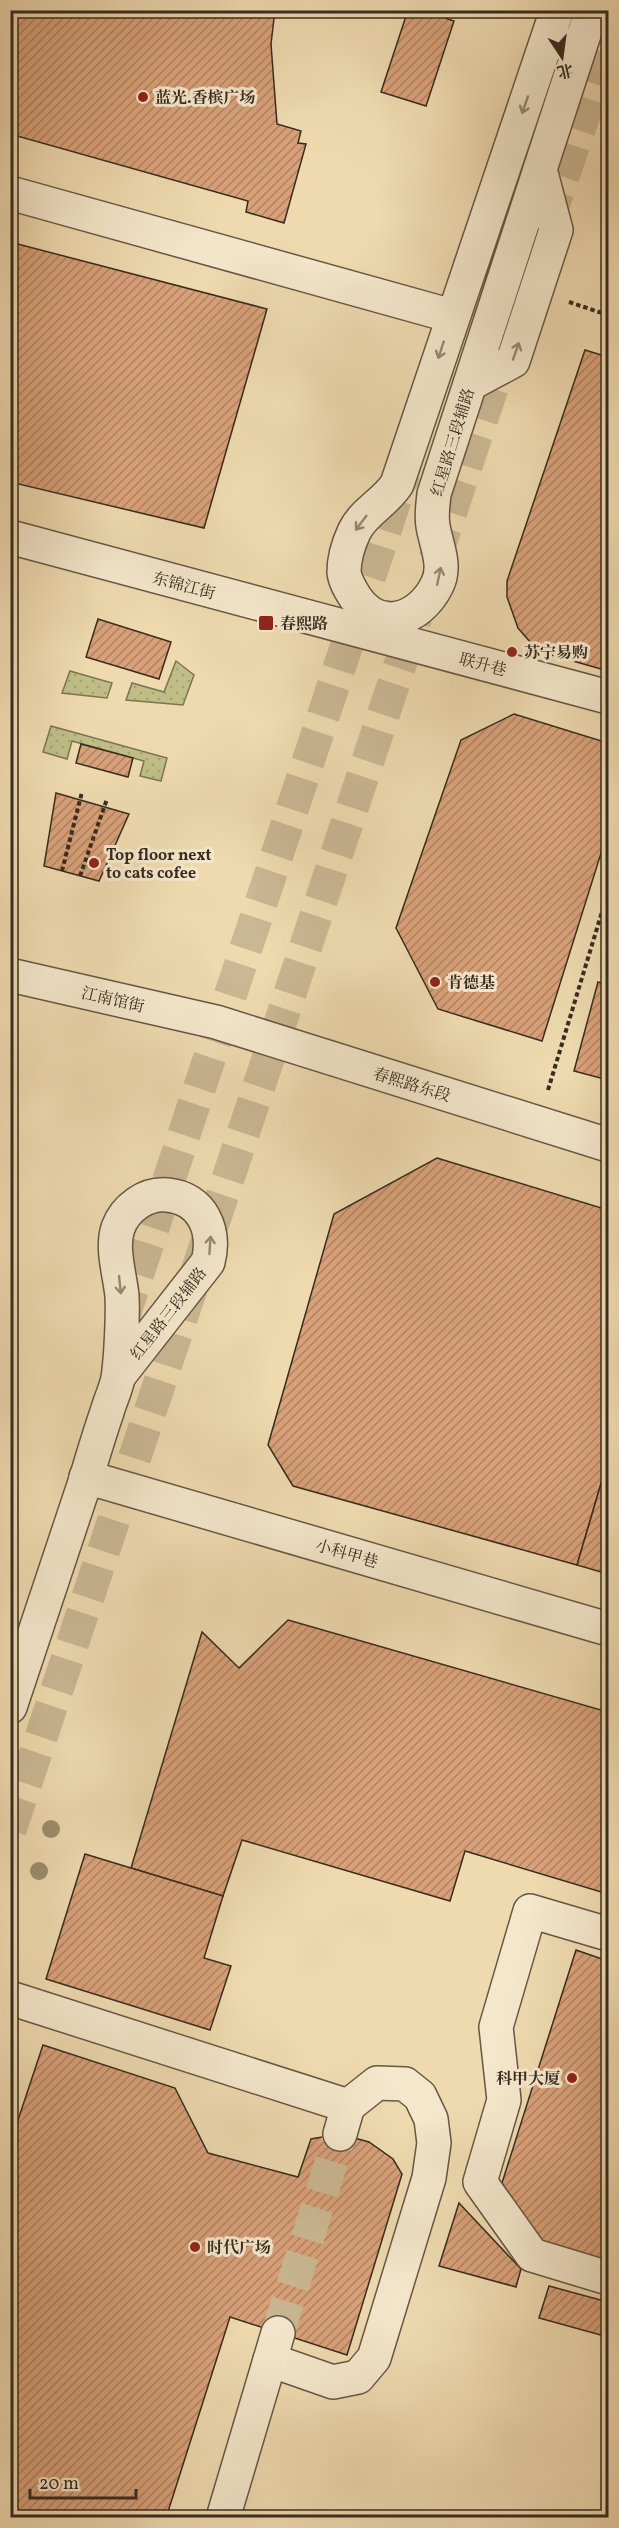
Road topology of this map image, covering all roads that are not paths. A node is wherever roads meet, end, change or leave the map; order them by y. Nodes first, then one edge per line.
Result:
1 (557, 10) edge
2 (592, 10) edge
3 (540, 169) junction
4 (10, 194) edge
5 (452, 316) junction
6 (470, 384) junction
7 (10, 537) edge
8 (357, 632) joint
9 (609, 697) edge
10 (10, 975) edge
11 (216, 1022) joint
12 (609, 1145) edge
13 (118, 1377) junction
14 (86, 1476) junction
15 (609, 1629) edge
16 (10, 1707) edge
17 (609, 1934) edge
18 (10, 1998) edge
19 (609, 2278) edge
20 (223, 2517) edge

1 -> 5 street, 红星路三段辅路
2 - 3 street, 红星路三段辅路
3 - 6 street, 红星路三段辅路
6 -> 3 street
4 - 5 street
5 -> 6 street, 红星路三段辅路
7 - 8 street, 东锦江街
8 - 9 street, 联升巷
10 - 11 street, 江南馆街
11 - 12 street, 春熙路东段
13 -> 13 street, 红星路三段辅路
13 - 14 street, 红星路三段辅路
14 - 15 street, 小科甲巷
14 - 16 street, 红星路三段辅路
17 - 19 street
18 - 20 street

